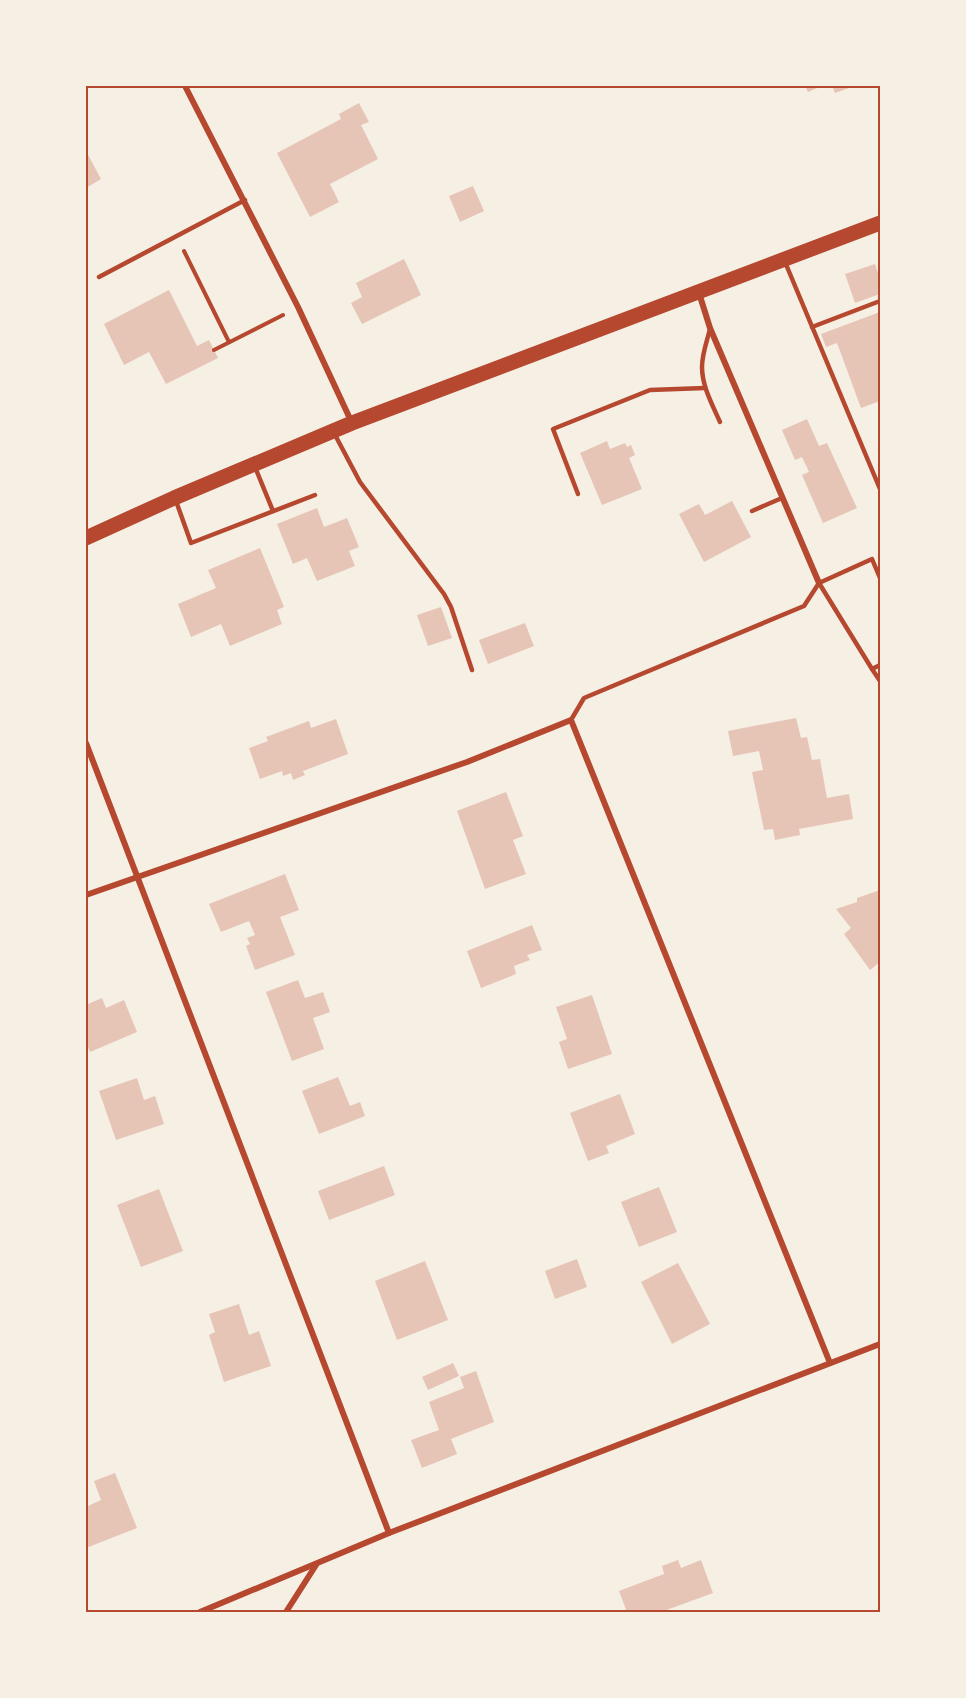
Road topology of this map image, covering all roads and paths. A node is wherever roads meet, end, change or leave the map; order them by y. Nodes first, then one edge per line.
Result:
1 (185, 86) edge
2 (245, 200) junction
3 (880, 223) edge
4 (177, 236) junction
5 (784, 259) junction
6 (99, 278) dead end
7 (699, 291) junction
8 (880, 301) edge
9 (298, 307) junction
10 (812, 327) junction
11 (710, 328) junction
12 (229, 342) junction
13 (214, 350) dead end
14 (705, 388) junction
15 (720, 422) dead end
16 (352, 423) junction
17 (333, 431) junction
18 (255, 465) junction
19 (880, 489) edge
20 (578, 494) dead end
21 (315, 495) dead end
22 (174, 498) junction
23 (782, 498) junction
24 (273, 512) junction
25 (752, 512) dead end
26 (86, 538) edge
27 (880, 578) edge
28 (819, 583) junction
29 (880, 665) edge
30 (872, 669) junction
31 (472, 670) dead end
32 (880, 681) edge
33 (571, 720) junction
34 (86, 743) edge
35 (137, 877) junction
36 (86, 895) edge
37 (880, 1344) edge
38 (830, 1363) junction
39 (389, 1533) junction
40 (317, 1564) junction
41 (200, 1612) edge
42 (286, 1612) edge

1 - 2 street
2 - 4 lane
2 - 9 street
3 - 5 main road
4 - 6 lane
4 - 12 path
5 - 7 main road
5 - 10 lane
7 - 11 street
7 - 16 main road
8 - 10 lane
9 - 12 path
9 - 16 street
10 - 19 lane
11 - 14 lane
11 - 23 street
12 - 13 path
14 - 15 lane
14 - 20 lane
16 - 17 main road
17 - 18 main road
17 - 31 lane
18 - 22 main road
18 - 24 lane
21 - 24 lane
22 - 24 lane
22 - 26 main road
23 - 25 lane
23 - 28 street
27 - 28 lane
28 - 30 lane
28 - 33 lane
29 - 30 lane
30 - 32 lane
33 - 35 street
33 - 38 street
34 - 35 street
35 - 36 street
35 - 39 street
37 - 38 street
38 - 39 street
39 - 40 street
40 - 41 street
40 - 42 street

